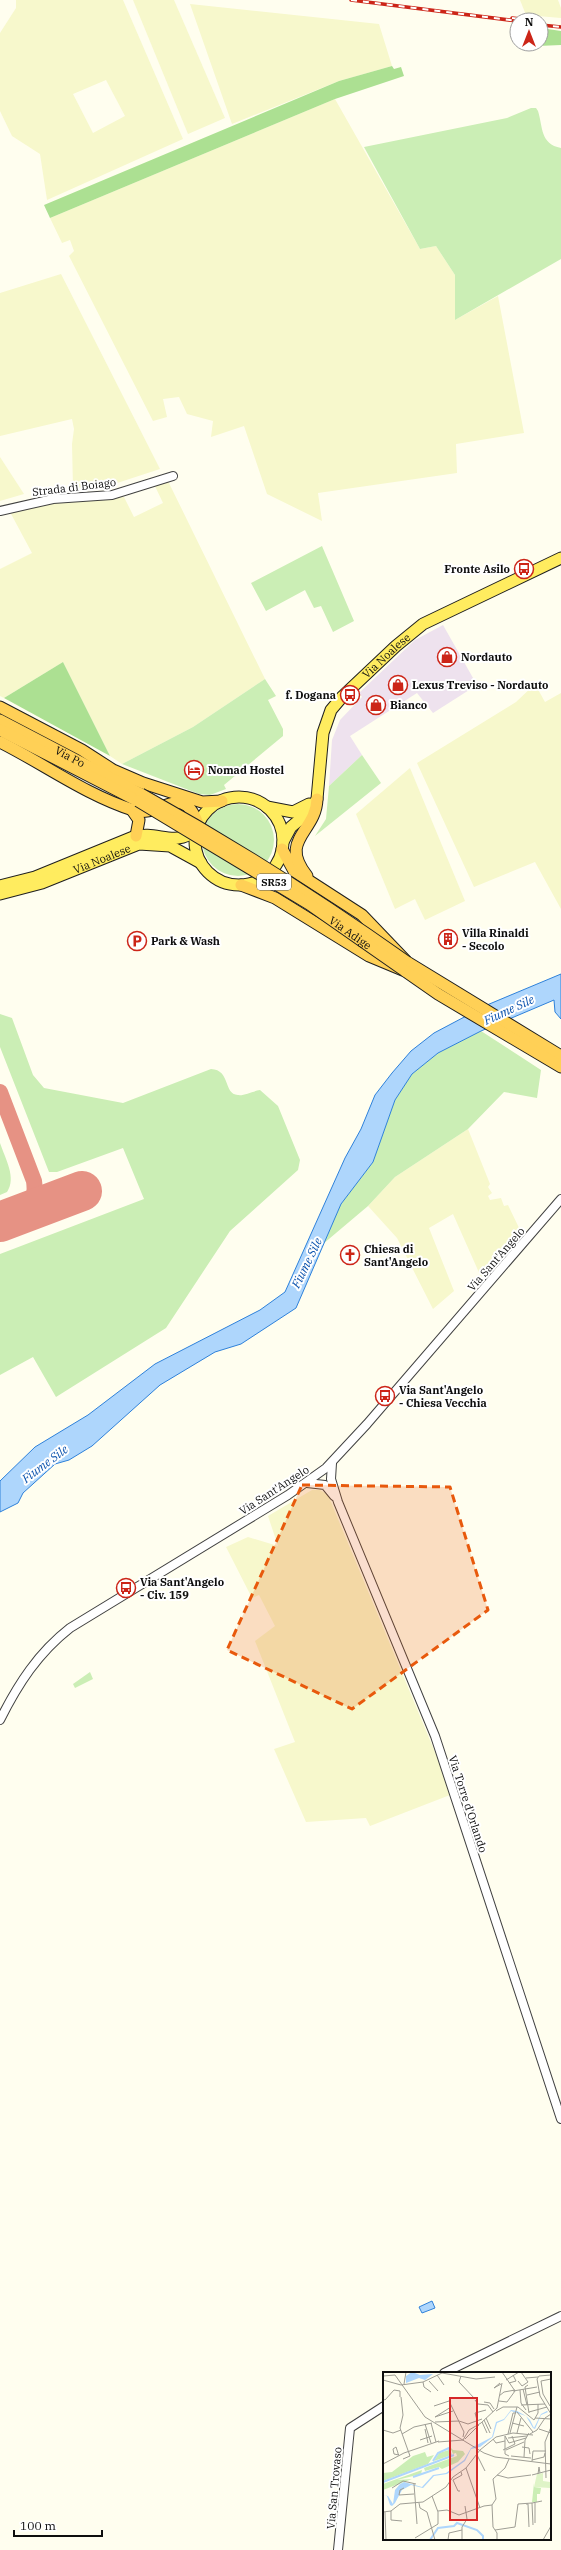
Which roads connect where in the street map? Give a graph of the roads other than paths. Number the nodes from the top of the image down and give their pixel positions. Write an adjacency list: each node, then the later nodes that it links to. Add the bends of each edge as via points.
1 (173, 476): 2 (street, Strada di Boiago, via 112,495 53,499)
2 (0, 511)
3 (561, 558): 5 (main road, Via Noalese, via 423,624 382,658)
4 (0, 707): 10 (highway, via 82,750 113,770 143,783 202,802)
5 (331, 710): 9 (main road, Via Noalese, via 322,741); 12 (main road, via 323,720 319,732 316,787 312,800 300,810 293,812)
6 (0, 720): 11 (highway, Via Po / SR53)
7 (0, 730): 11 (highway, Via Po / SR53)
8 (0, 742): 11 (highway, via 96,795)
9 (317, 799): 15 (main road, Via Noalese, via 311,810 291,827); 17 (highway, via 317,810 299,835 295,853 299,865)
10 (222, 801): 12 (main road, Via Noalese, via 246,798); 13 (main road, Via Noalese, via 208,810)
11 (137, 802): 13 (highway, via 144,812 176,802 186,805 193,810); 14 (highway, via 139,820); 21 (highway, Via Adige / SR53, bridge, via 309,904)
12 (266, 807): 15 (main road, Via Noalese, via 279,823)
13 (197, 827): 14 (main road, Via Noalese, via 180,840 149,835); 16 (main road, Via Noalese, via 195,847)
14 (136, 836): 19 (main road, Via Noalese, via 35,877)
15 (282, 846): 17 (highway, via 294,871); 18 (main road, Via Noalese, via 278,860 267,874 253,883)
16 (201, 864): 18 (main road, Via Noalese, via 220,882); 20 (main road, Via Noalese, via 176,848 160,844 139,844 42,883)
17 (311, 881): 21 (highway, bridge, via 362,915)
18 (241, 885): 21 (highway, bridge, via 275,898 368,956)
19 (0, 886)
20 (0, 894)
21 (406, 966): 22 (highway, Via Adige / SR53); 23 (highway, Via Adige / SR53, via 438,994)
22 (561, 1056)
23 (561, 1067)
24 (561, 1199): 25 (street, Via Sant'Angelo)
25 (332, 1463): 26 (street, Via Sant'Angelo); 28 (street, Via Torre d'Orlando)
26 (320, 1473): 27 (street, Via Sant'Angelo); 28 (street)
27 (307, 1483): 28 (street); 29 (street, Via Sant'Angelo, via 65,1632 28,1670)
28 (329, 1483): 30 (street, Via Torre d'Orlando, via 434,1736)
29 (0, 1720)
30 (561, 2119)
31 (561, 2316): 32 (street)
32 (446, 2372)
33 (383, 2407): 34 (street, Via San Trovaso, via 350,2428)
34 (338, 2550)

